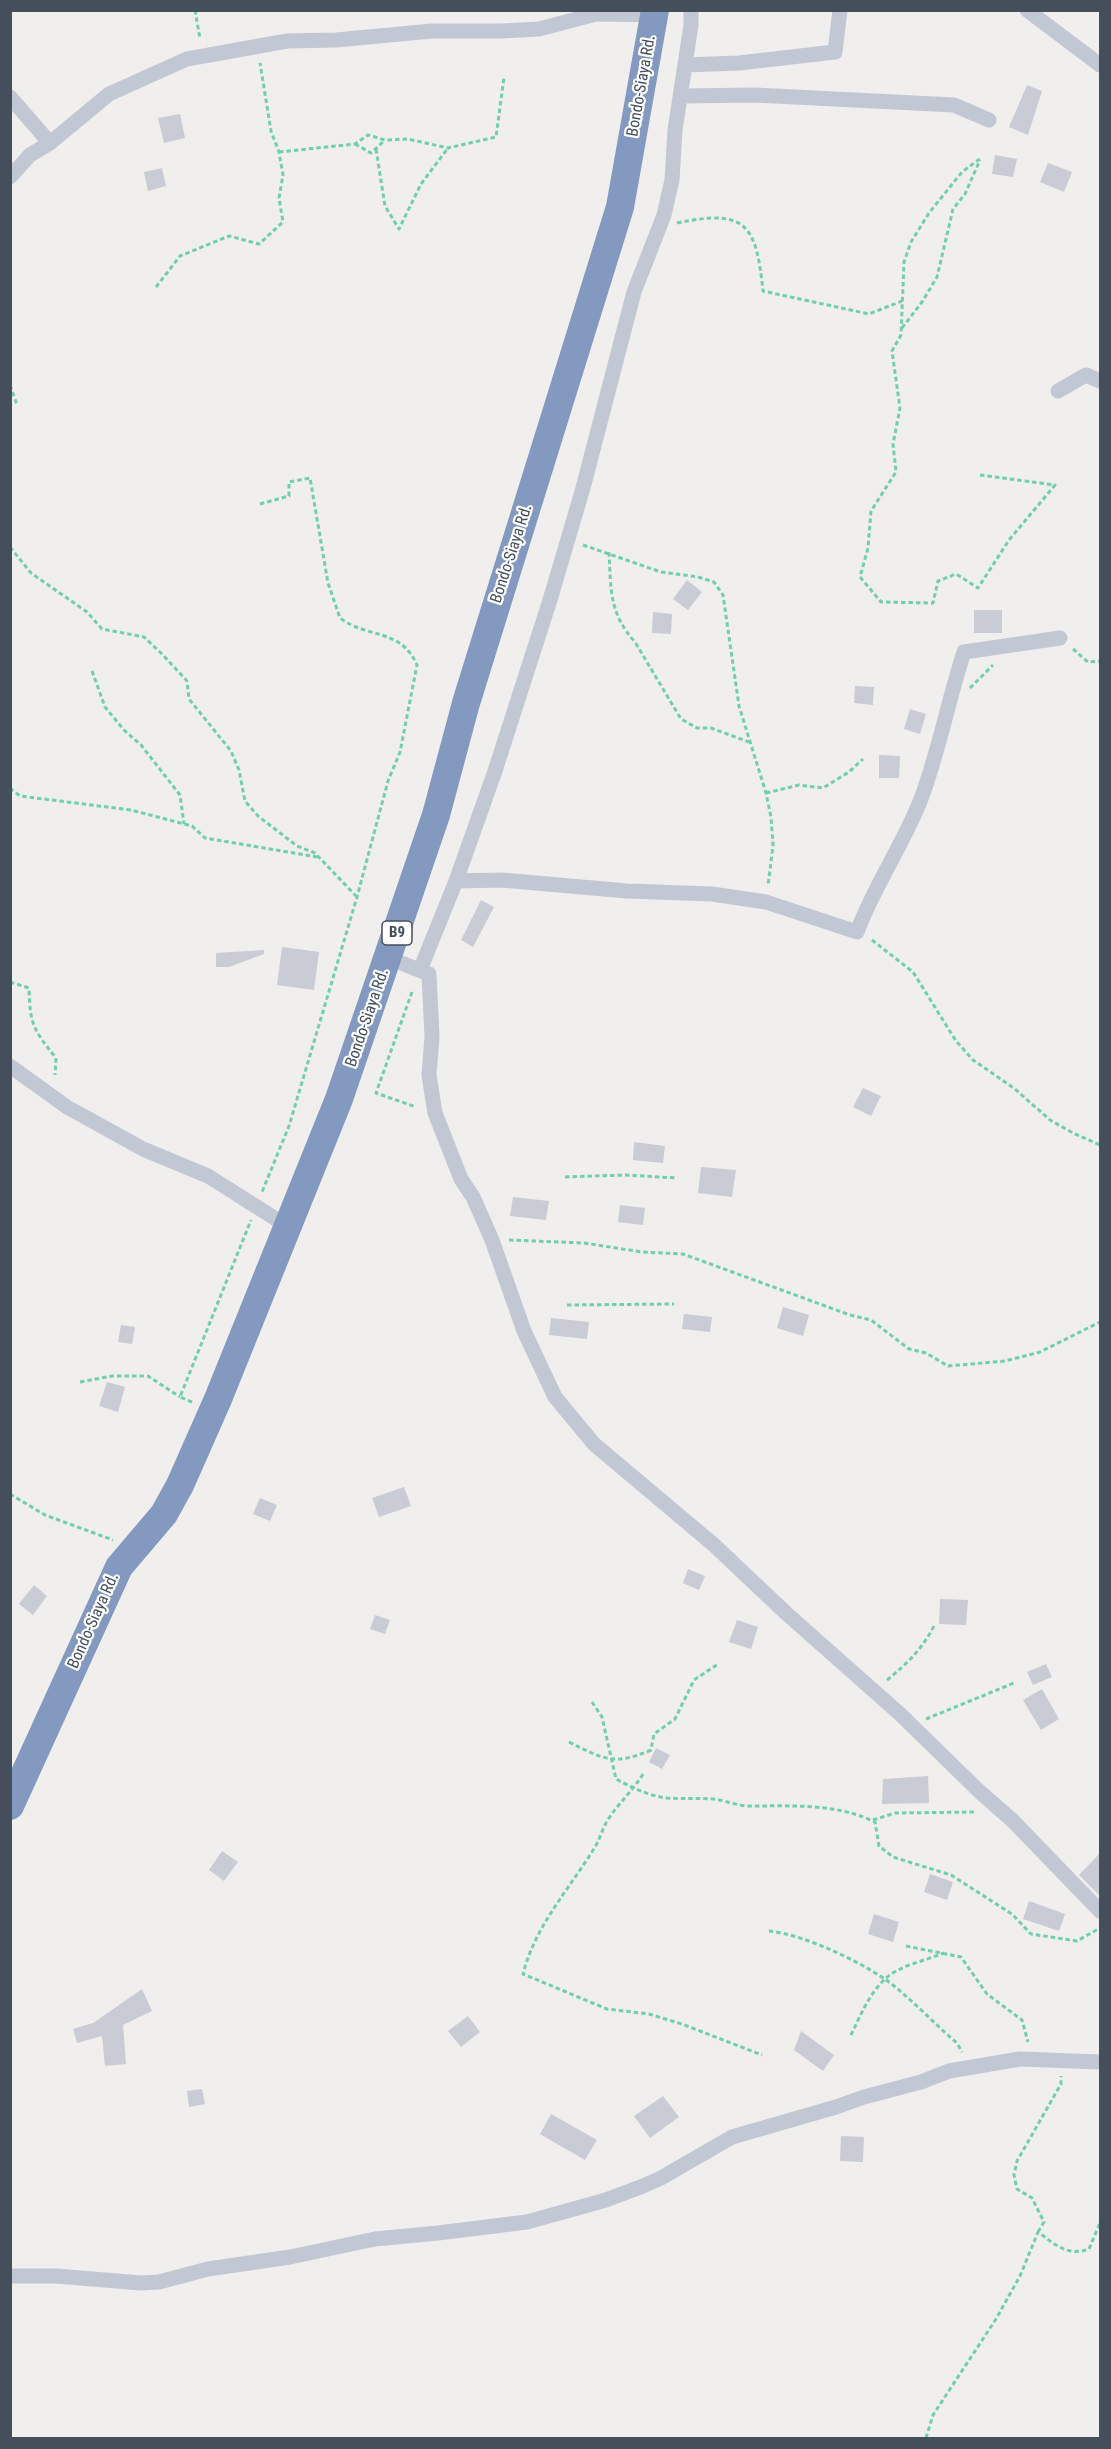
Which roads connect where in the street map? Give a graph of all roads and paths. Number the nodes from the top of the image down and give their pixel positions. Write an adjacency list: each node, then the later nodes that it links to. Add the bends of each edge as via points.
1 (195, 10): 7 (path)
2 (691, 10): 9 (street)
3 (840, 10): 9 (street, via 835,52)
4 (1027, 10): 8 (street)
5 (655, 13): 6 (street, via 596,14 539,29 432,31); 49 (highway, Bondo-Siaya Rd. / B9, via 620,207)
6 (260, 46): 7 (street); 19 (path, via 271,131)
7 (203, 56): 15 (street, via 187,59 109,94)
8 (1101, 64)
9 (685, 65): 11 (street)
10 (504, 77): 17 (path, via 496,137)
11 (680, 96): 13 (street, via 755,95 954,105); 21 (street, via 672,180)
12 (10, 97): 15 (street)
13 (989, 120)
14 (384, 140): 16 (path, via 368,135); 17 (path, via 408,139); 18 (path)
15 (50, 143): 20 (street, via 30,155)
16 (355, 144): 18 (path, via 371,153); 19 (path)
17 (448, 148): 18 (path, via 421,184 399,229 384,206)
18 (376, 149)
19 (279, 152): 22 (path, via 283,222 259,244 229,236 180,256)
20 (10, 177)
21 (658, 227): 23 (path, via 694,219 734,219 745,225 759,251 763,291 869,314); 31 (street, via 634,292)
22 (156, 287)
23 (902, 302): 24 (path); 24 (path, via 903,262 910,242 962,172 981,158 965,194 953,209 936,277)
24 (901, 329): 29 (path, via 892,351 900,408 893,444 896,472 872,511 860,577 881,602 933,603 938,581 956,574 978,588 1009,540 1055,485)
25 (1101, 381): 27 (street, via 1086,375)
26 (10, 385): 28 (path, via 16,402)
27 (1058, 391)
28 (10, 405)
29 (980, 475)
30 (260, 504): 46 (path, via 289,496 289,482 310,478 328,583 340,618 361,629 397,639 412,653 417,665 400,752 388,781)
31 (567, 540): 33 (path); 45 (street, via 517,706)
32 (10, 547): 44 (path, via 31,573 87,612 102,629 144,637 162,654 188,681 189,699 231,750 245,801 297,846)
33 (609, 552): 39 (path, via 611,602 681,719 697,728 711,728); 39 (path, via 661,572 714,582 723,595 739,706)
34 (1060, 638): 35 (street); 36 (path, via 1088,662)
35 (1010, 645): 38 (path, via 973,687); 38 (street, via 964,652)
36 (1101, 661)
37 (92, 671): 43 (path, via 105,706 180,795)
38 (950, 698): 48 (street, via 921,799)
39 (750, 742): 42 (path)
40 (864, 759): 42 (path, via 823,788 799,785)
41 (10, 788): 43 (path, via 20,796 131,810)
42 (766, 793): 47 (path, via 773,845)
43 (184, 824): 44 (path, via 205,838)
44 (319, 857): 46 (path)
45 (456, 881): 47 (street, via 502,880 712,894); 50 (street)
46 (357, 897): 58 (path, via 289,1126)
47 (766, 902): 48 (street)
48 (857, 932): 55 (path, via 913,972 956,1041 973,1060 1050,1120)
49 (389, 958): 50 (street); 59 (highway, Bondo-Siaya Rd. / B9, via 321,1149)
50 (420, 970): 54 (street, via 429,974 429,1075); 54 (path, via 376,1093)
51 (10, 982): 53 (path, via 29,988 30,1017 38,1036 56,1058)
52 (10, 1066): 58 (street, via 67,1107 151,1153 208,1176)
53 (55, 1075)
54 (435, 1113): 60 (street, via 461,1179)
55 (1101, 1145)
56 (565, 1177): 57 (path)
57 (677, 1178)
58 (256, 1207): 59 (street); 65 (path)
59 (287, 1226): 66 (highway, Bondo-Siaya Rd. / B9)
60 (492, 1240): 63 (path, via 584,1243 683,1254 871,1320 895,1341 948,1366 1005,1361 1040,1352); 72 (street, via 546,1381 594,1444 714,1545)
61 (674, 1304): 62 (path)
62 (567, 1305)
63 (1101, 1322)
64 (80, 1382): 65 (path, via 112,1376 148,1377)
65 (180, 1397): 66 (path)
66 (212, 1412): 68 (highway, Bondo-Siaya Rd. / B9, via 164,1514)
67 (10, 1494): 68 (path, via 45,1515)
68 (135, 1548): 79 (highway, Bondo-Siaya Rd. / B9, via 119,1567)
69 (935, 1624): 72 (path, via 926,1644)
70 (718, 1664): 76 (path, via 694,1680 675,1719 654,1734 651,1750 633,1758)
71 (1014, 1683): 74 (path)
72 (874, 1691): 74 (street)
73 (592, 1702): 76 (path, via 602,1717)
74 (911, 1725): 80 (street)
75 (569, 1742): 76 (path)
76 (610, 1759): 78 (path, via 616,1779)
77 (643, 1774): 78 (path)
78 (634, 1789): 81 (path, via 664,1798 714,1799 747,1806 842,1809); 89 (path, via 609,1819 569,1884 527,1956 523,1974 607,2008 682,2024)
79 (10, 1806)
80 (1001, 1810): 81 (path, via 895,1813); 82 (street)
81 (871, 1820): 83 (path, via 875,1822 879,1846 892,1857 951,1875 1012,1914 1031,1935 1077,1941)
82 (1101, 1911)
83 (1101, 1928)
84 (769, 1931): 87 (path, via 785,1932 823,1948)
85 (906, 1946): 86 (path)
86 (944, 1953): 87 (path, via 897,1971); 90 (path, via 961,1957 987,1994 1022,2020 1028,2037)
87 (885, 1980): 88 (path, via 867,2001); 93 (path, via 957,2043)
88 (851, 2035)
89 (762, 2055)
90 (1028, 2059): 91 (street); 93 (street)
91 (1058, 2060): 92 (street); 95 (path, via 1061,2084 1017,2162 1014,2175 1017,2189 1032,2198 1044,2222)
92 (1101, 2062)
93 (971, 2067): 96 (street, via 732,2138 643,2186 527,2222 375,2238 159,2282)
94 (1101, 2223): 95 (path, via 1089,2249 1079,2253 1065,2252)
95 (1038, 2232): 97 (path, via 996,2319 933,2415)
96 (10, 2276)
97 (926, 2439)

